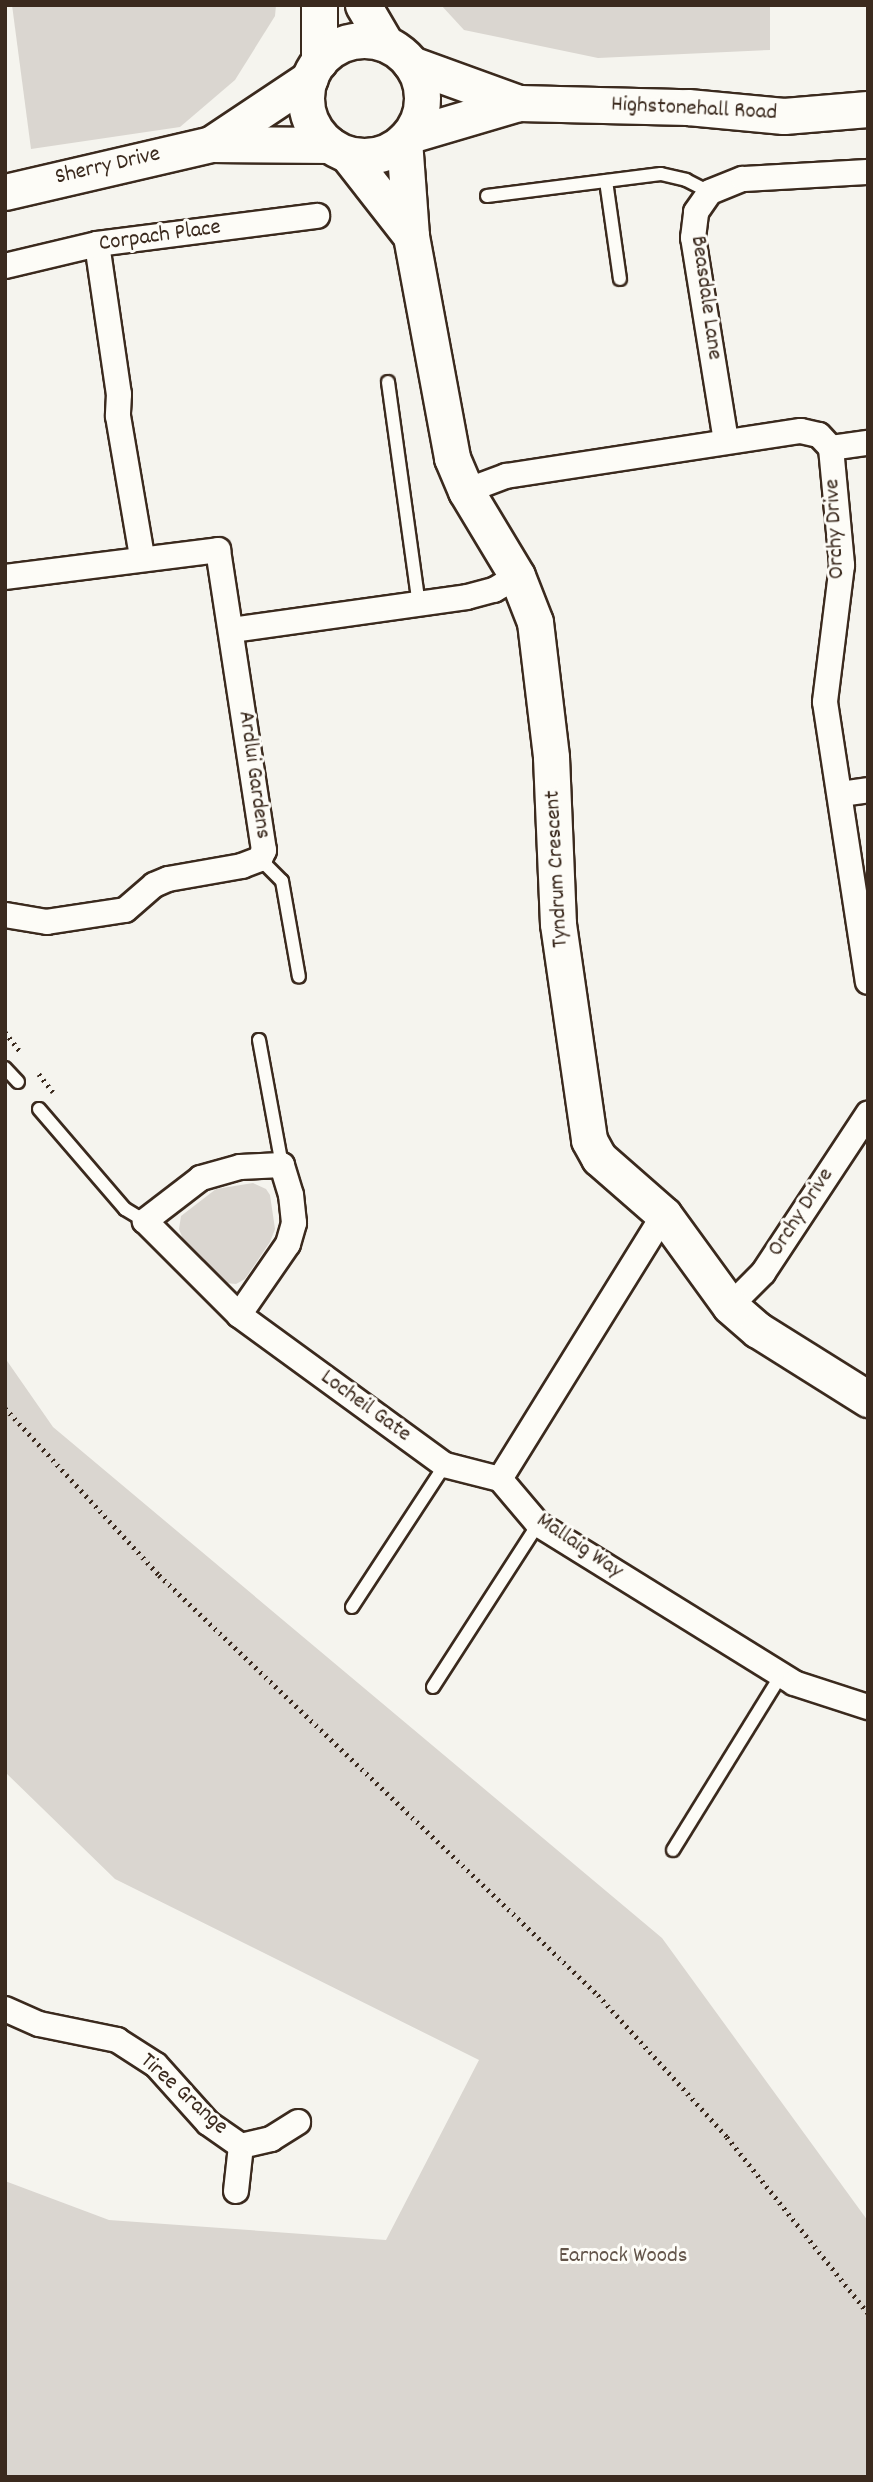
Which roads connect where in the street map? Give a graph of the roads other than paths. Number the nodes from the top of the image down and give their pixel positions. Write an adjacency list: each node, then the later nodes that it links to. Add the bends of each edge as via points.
1 (319, 5): 4 (street)
2 (363, 5): 3 (street)
3 (399, 54): 4 (street, via 368,40 349,42 332,50); 5 (street, Highstonehall Road); 7 (street, via 420,82 422,103)
4 (314, 70): 8 (street, Sherry Drive); 9 (street, via 306,96 309,115 317,131)
5 (519, 103): 6 (street, Highstonehall Road, via 688,107 784,116); 7 (street, Highstonehall Road)
6 (868, 109)
7 (407, 138): 9 (street, via 387,152 366,156); 16 (street, Tyndrum Crescent)
8 (211, 144): 9 (street, Sherry Drive); 12 (street, Sherry Drive)
9 (338, 149): 16 (street, Tyndrum Crescent)
10 (868, 172): 13 (street, via 743,179)
11 (606, 181): 13 (lane, via 662,174); 14 (lane); 19 (lane)
12 (5, 192)
13 (710, 192): 21 (street, Beasdale Lane, via 696,212 693,238)
14 (487, 196)
15 (317, 216): 17 (street, Corpach Place)
16 (411, 236): 24 (street, Tyndrum Crescent, via 452,458)
17 (97, 244): 18 (street, Corpach Place); 25 (street, via 119,394 118,416)
18 (5, 266)
19 (620, 279)
20 (388, 382): 28 (lane)
21 (726, 441): 23 (street, Orchy Drive, via 801,431 819,435); 24 (street, Orchy Drive, via 506,476)
22 (868, 443): 23 (street)
23 (831, 448): 31 (street, Orchy Drive, via 842,565 825,702)
24 (466, 491): 26 (street, Tyndrum Crescent)
25 (142, 558): 27 (street, Ardlui Gardens); 29 (street, Ardlui Gardens, via 218,550)
26 (517, 576): 28 (street, via 494,590); 42 (street, Tyndrum Crescent, via 535,622 551,757 558,924 589,1140 599,1158)
27 (5, 577)
28 (419, 604): 29 (street)
29 (232, 630): 32 (street, Ardlui Gardens, via 263,835)
30 (868, 790): 31 (street)
31 (841, 794): 35 (street, Orchy Drive)
32 (260, 859): 33 (street, Ardlui Gardens, via 167,878 125,910 47,922); 34 (lane, via 282,881)
33 (5, 915)
34 (299, 978)
35 (868, 982)
36 (259, 1040): 41 (lane)
37 (5, 1068): 38 (lane)
38 (18, 1082)
39 (39, 1109): 43 (lane, via 125,1209)
40 (866, 1121): 44 (street, Orchy Drive, via 763,1273)
41 (282, 1165): 43 (street, via 240,1167 201,1178); 45 (street, via 291,1195 291,1234)
42 (664, 1215): 44 (street, Tyndrum Crescent); 48 (street)
43 (145, 1221): 45 (street, Locheil Gate)
44 (730, 1306): 46 (street, Tyndrum Crescent, via 758,1330)
45 (239, 1315): 47 (street, Locheil Gate)
46 (868, 1399)
47 (445, 1465): 48 (street, Locheil Gate); 50 (lane)
48 (500, 1479): 49 (street, Mallaig Way)
49 (538, 1524): 51 (street, Mallaig Way); 52 (lane)
50 (352, 1607)
51 (781, 1675): 53 (street, Mallaig Way); 54 (lane)
52 (433, 1687)
53 (868, 1707)
54 (673, 1850)
55 (5, 2009): 57 (street, Tiree Grange, via 39,2024 117,2040 156,2065 208,2123)
56 (298, 2122): 57 (street, Tiree Grange, via 271,2139)
57 (241, 2146): 58 (street, Tiree Grange)
58 (236, 2191)

